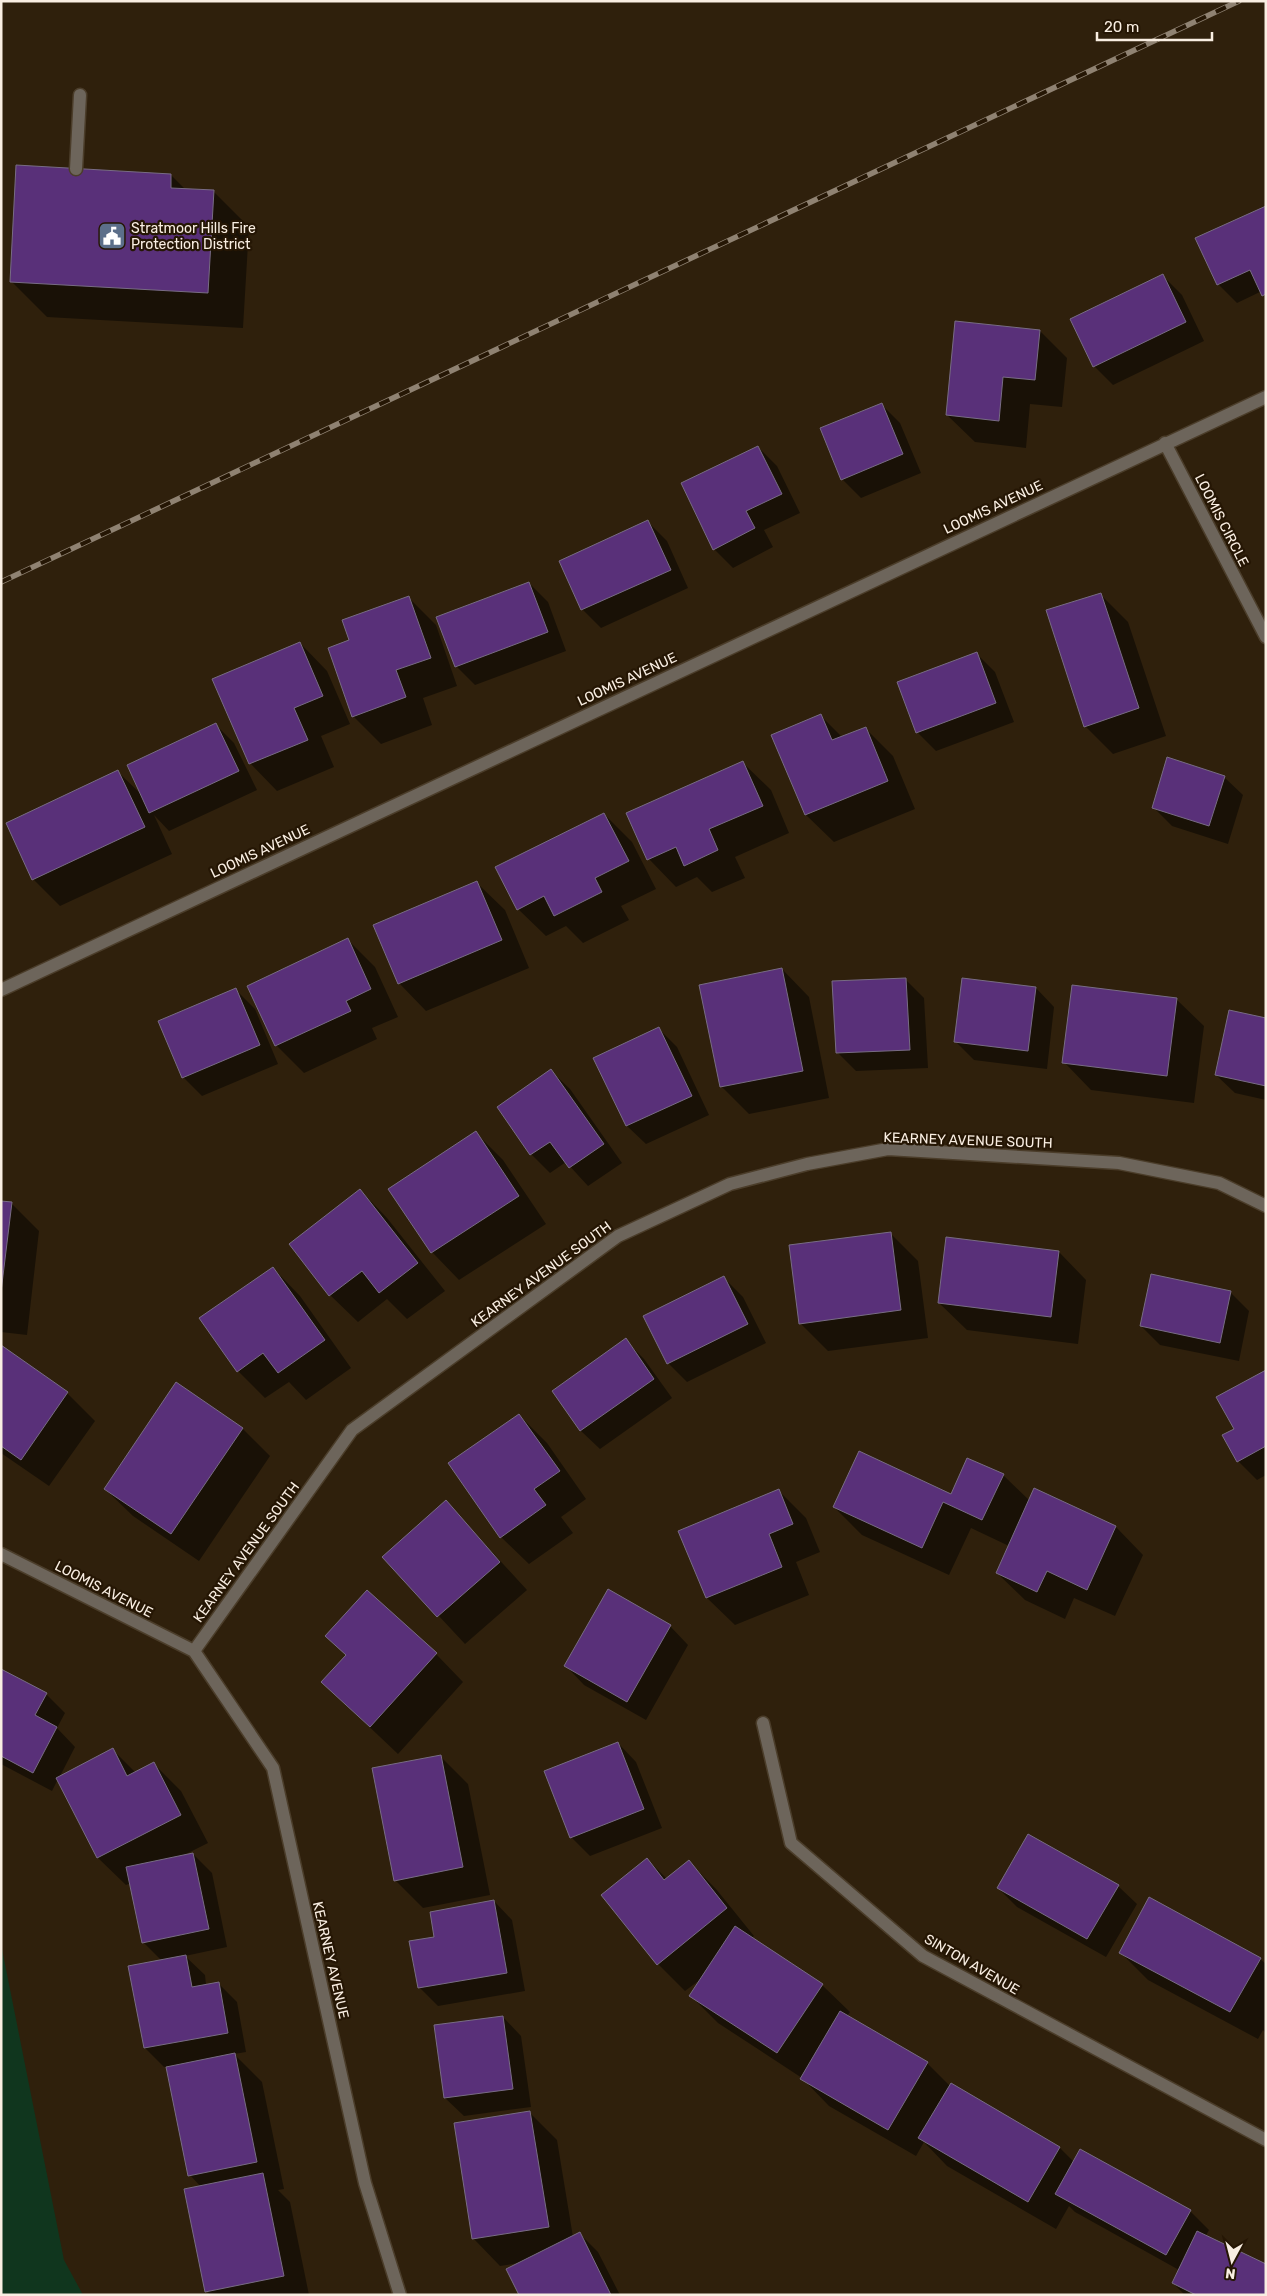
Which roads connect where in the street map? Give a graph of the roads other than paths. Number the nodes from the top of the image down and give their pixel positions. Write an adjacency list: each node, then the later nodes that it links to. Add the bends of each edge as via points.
1 (80, 95): 2 (street)
2 (76, 169)
3 (1266, 397): 4 (street, LOOMIS AVENUE)
4 (1165, 443): 5 (street, LOOMIS CIRCLE); 6 (street, LOOMIS AVENUE)
5 (1266, 637)
6 (1, 990)
7 (1266, 1206): 9 (street, KEARNEY AVENUE SOUTH, via 1218,1182 1119,1163 888,1149 807,1164 730,1184 618,1236 352,1430)
8 (1, 1554): 9 (street, LOOMIS AVENUE)
9 (194, 1651): 12 (street, KEARNEY AVENUE, via 273,1768 366,2183)
10 (763, 1723): 11 (street, SINTON AVENUE, via 791,1842 923,1956)
11 (1266, 2140)
12 (400, 2295)

